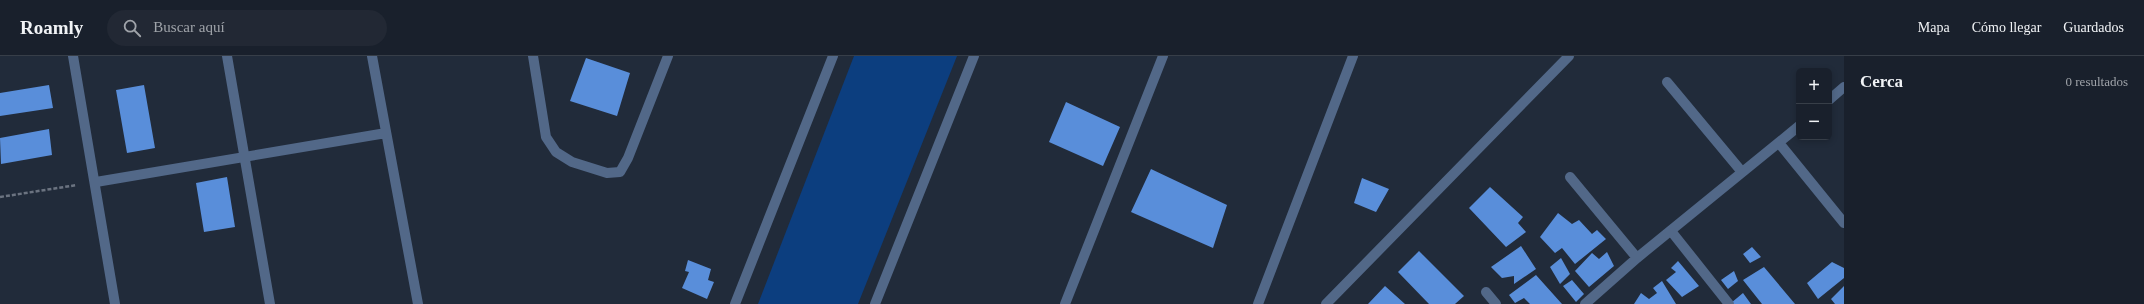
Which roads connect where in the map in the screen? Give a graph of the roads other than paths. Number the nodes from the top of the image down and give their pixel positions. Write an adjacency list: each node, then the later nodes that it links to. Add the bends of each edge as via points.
1 (73, 56): 20 (street)
2 (227, 56): 17 (street)
3 (372, 56): 15 (street)
4 (533, 56): 5 (street, via 546,137 556,152 572,162 607,173 620,172 628,158)
5 (668, 56)
6 (833, 56): 28 (street)
7 (974, 56): 29 (street)
8 (1163, 56): 30 (street)
9 (1353, 56): 31 (street)
10 (1569, 56): 32 (street)
11 (1667, 82): 18 (street)
12 (1844, 87): 13 (street)
13 (1832, 97)
14 (1796, 129): 16 (street)
15 (386, 133): 17 (street); 27 (street)
16 (1779, 143): 18 (street); 21 (street)
17 (244, 157): 20 (street); 26 (street)
18 (1742, 172): 22 (street)
19 (1570, 177): 23 (street)
20 (96, 182): 25 (street)
21 (1844, 223)
22 (1671, 232): 23 (street); 35 (street)
23 (1637, 258): 34 (street)
24 (1486, 292): 33 (street)
25 (115, 304)
26 (270, 304)
27 (418, 304)
28 (735, 304)
29 (875, 304)
30 (1065, 304)
31 (1258, 304)
32 (1326, 304)
33 (1496, 304)
34 (1585, 304)
35 (1729, 304)

